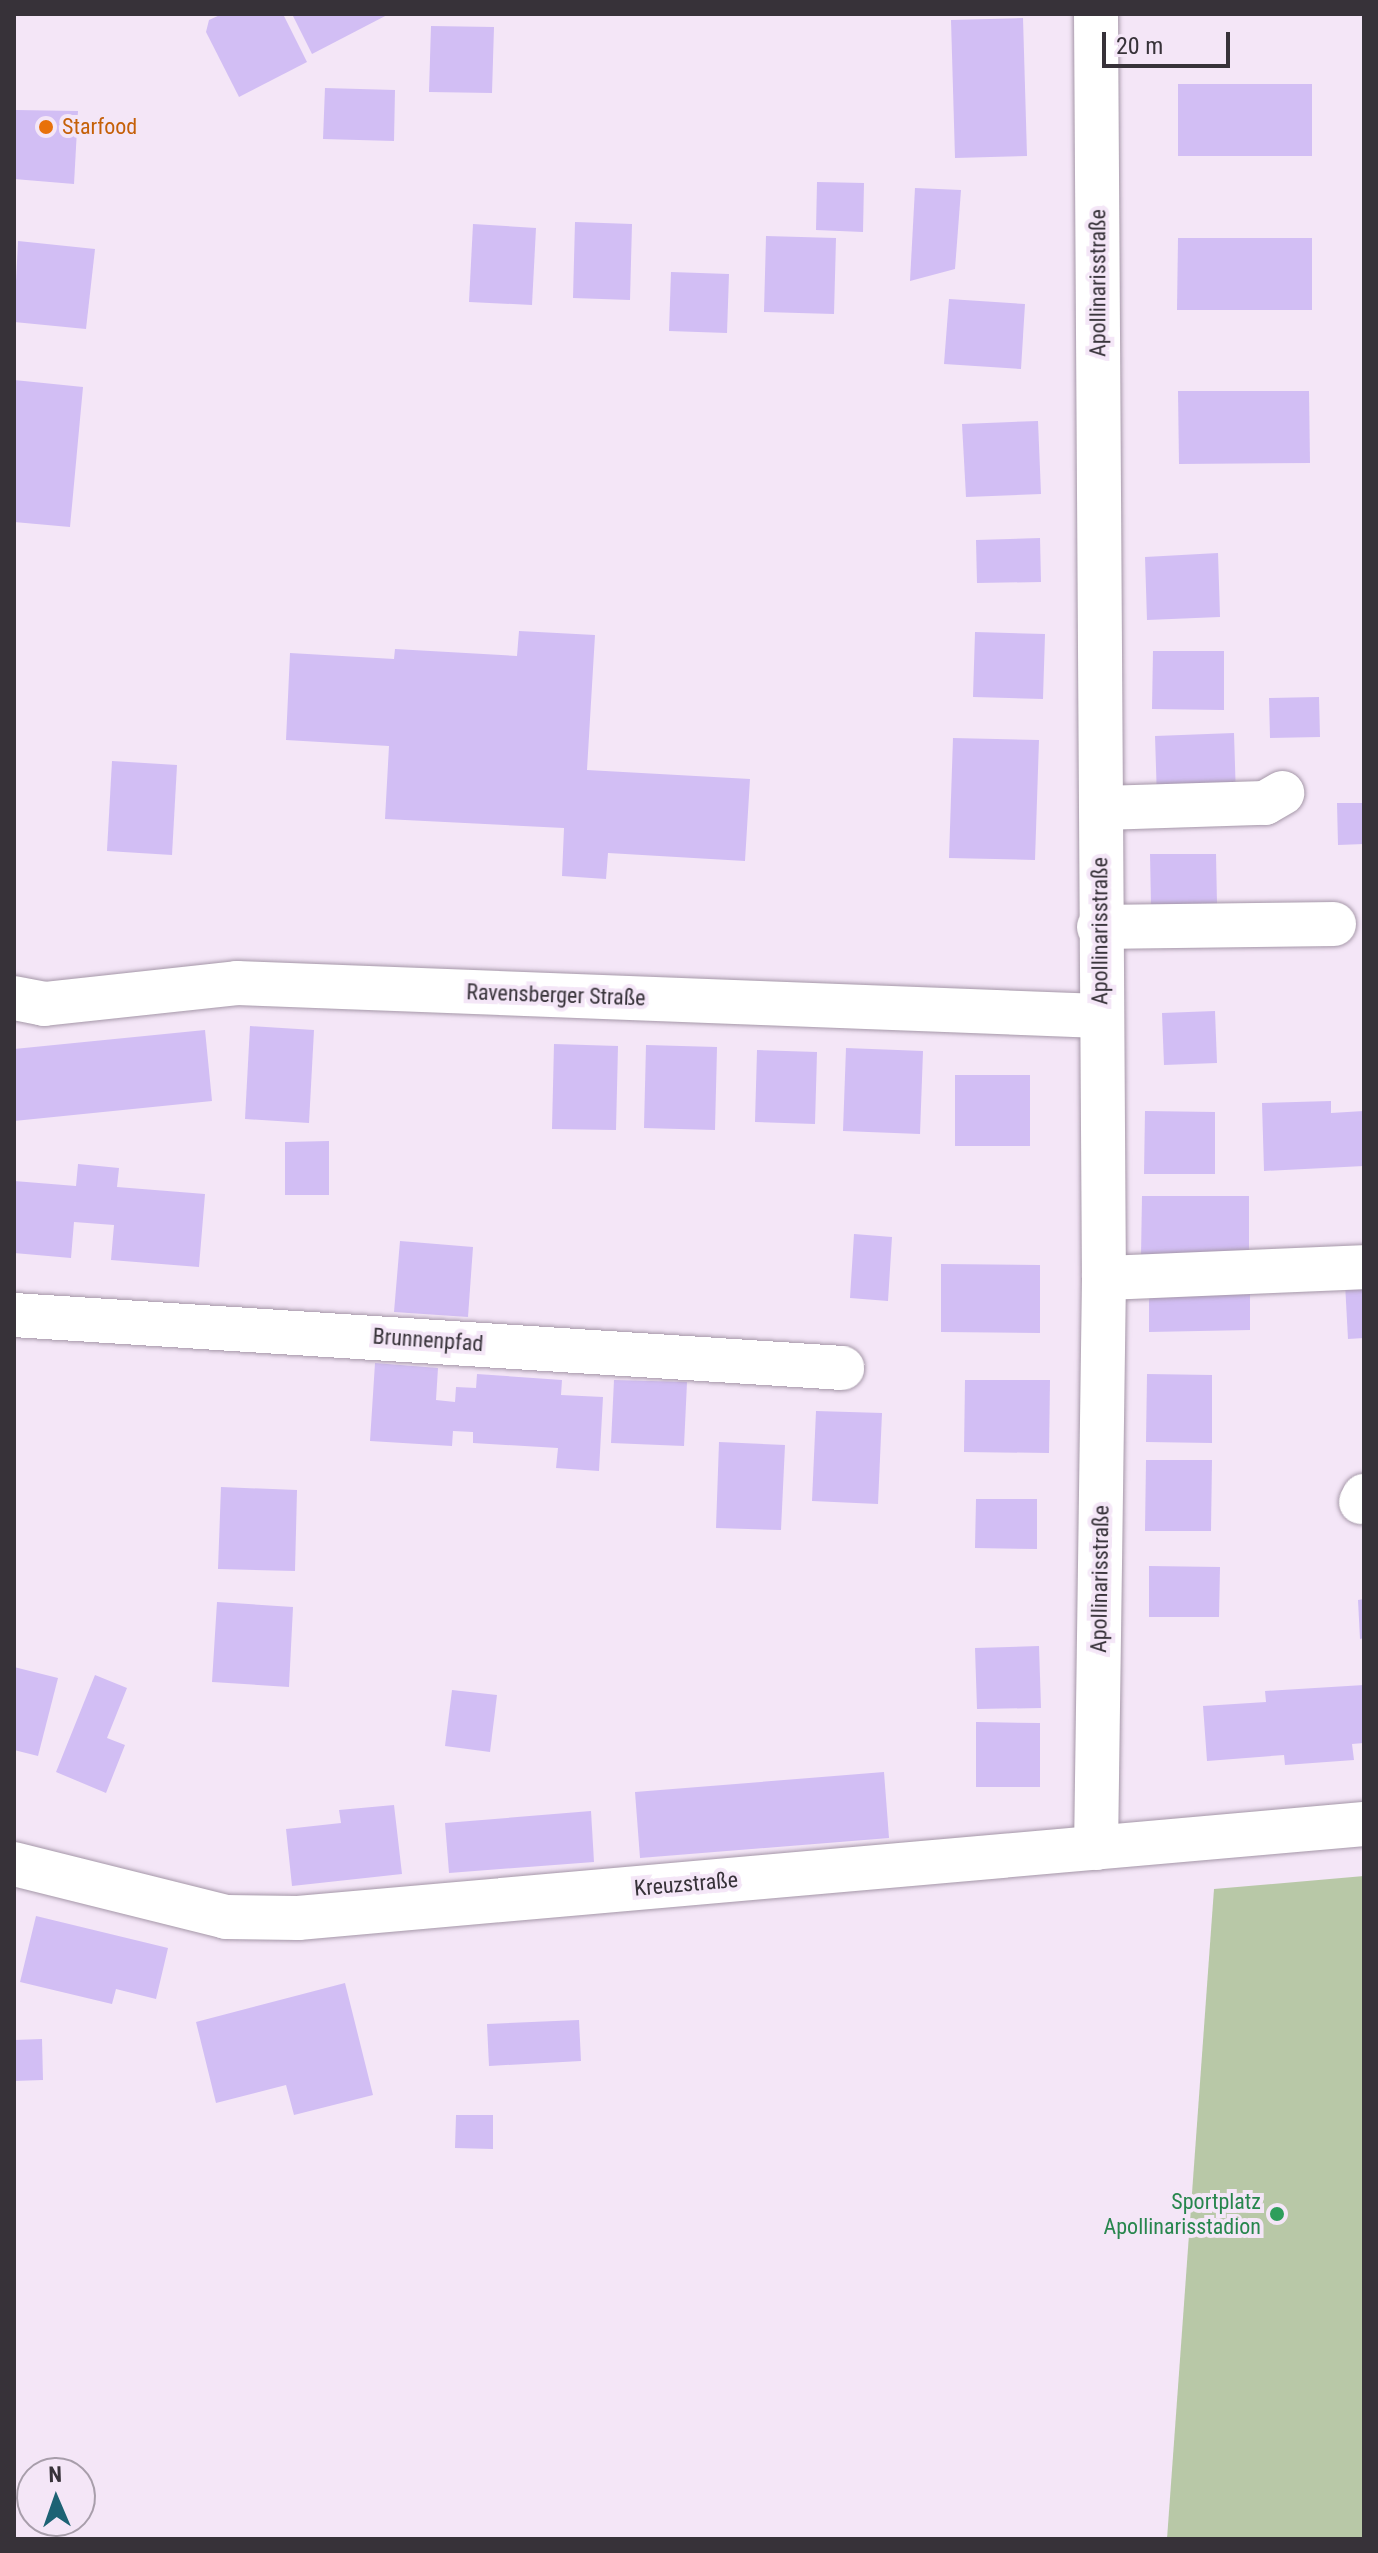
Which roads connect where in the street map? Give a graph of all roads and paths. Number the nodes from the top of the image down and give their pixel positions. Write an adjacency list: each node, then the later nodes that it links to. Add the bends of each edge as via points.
1 (1096, 14): 3 (street, Apollinarisstraße)
2 (1282, 793): 3 (street, via 1265,803)
3 (1102, 808): 5 (street, Apollinarisstraße)
4 (1334, 924): 5 (street)
5 (1099, 927): 7 (street, Apollinarisstraße)
6 (14, 998): 7 (street, Ravensberger Straße, via 44,1004 237,983)
7 (1100, 1016): 9 (street, Apollinarisstraße)
8 (1364, 1267): 9 (street)
9 (1104, 1278): 13 (street, Apollinarisstraße)
10 (14, 1315): 11 (street, Brunnenpfad)
11 (842, 1368)
12 (1364, 1824): 13 (street, Kreuzstraße)
13 (1096, 1848): 14 (street, Kreuzstraße, via 298,1918 226,1917)
14 (14, 1864)

